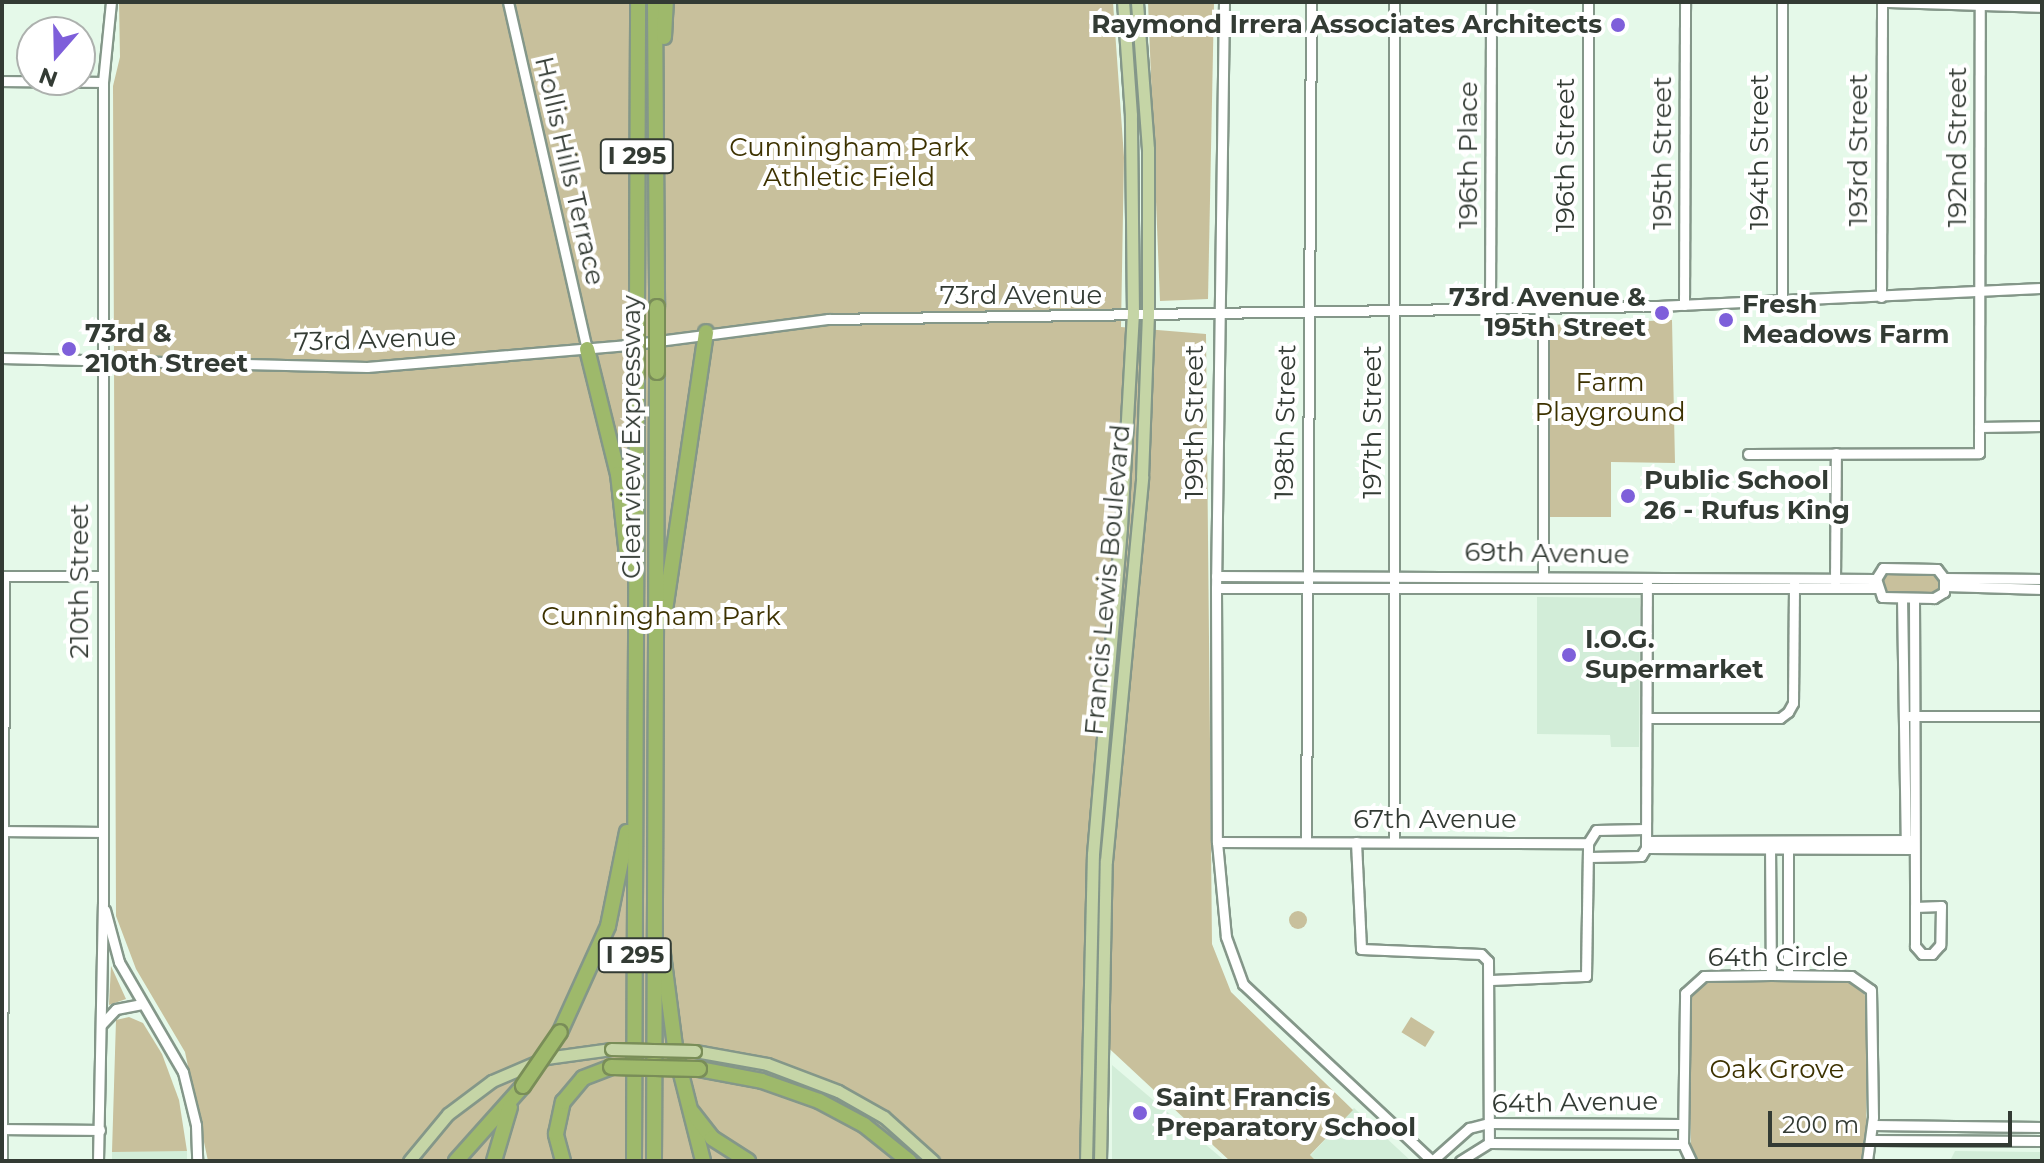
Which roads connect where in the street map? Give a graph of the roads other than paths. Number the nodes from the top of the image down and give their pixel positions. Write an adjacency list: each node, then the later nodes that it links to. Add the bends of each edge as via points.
1 (111, 2): 19 (street, 210th Street)
2 (508, 2): 35 (street, Hollis Hills Terrace)
3 (636, 2): 59 (highway, Clearview Expressway / I 295, bridge)
4 (655, 2): 20 (highway, Clearview Expressway / I 295)
5 (666, 2): 20 (highway)
6 (1123, 2): 30 (main road, Francis Lewis Boulevard, via 1131,115)
7 (1137, 2): 31 (main road, Francis Lewis Boulevard, via 1148,149)
8 (1224, 2): 32 (street, 199th Street)
9 (1311, 2): 29 (street, 198th Street)
10 (1394, 2): 28 (street, 197th Street)
11 (1491, 2): 27 (street, 196th Place)
12 (1588, 2): 26 (street, 196th Street)
13 (1685, 2): 25 (street, 195th Street)
14 (1782, 2): 24 (street, 194th Street)
15 (1883, 2): 16 (street); 23 (street, 193rd Street)
16 (1980, 4): 17 (street); 22 (street, 192nd Street)
17 (2042, 7)
18 (2, 81): 19 (street)
19 (103, 82): 37 (street, 210th Street)
20 (657, 173): 60 (highway, Clearview Expressway / I 295, bridge)
21 (2042, 288): 22 (street, 73rd Avenue)
22 (1979, 292): 23 (street, 73rd Avenue); 39 (street, 192nd Street)
23 (1881, 297): 24 (street, 73rd Avenue)
24 (1782, 303): 25 (street, 73rd Avenue)
25 (1684, 305): 26 (street, 73rd Avenue)
26 (1588, 307): 27 (street, 73rd Avenue)
27 (1490, 309): 28 (street, 73rd Avenue)
28 (1394, 312): 29 (street, 73rd Avenue); 42 (street, 197th Street)
29 (1308, 313): 32 (street, 73rd Avenue); 48 (street, 198th Street)
30 (1133, 315): 31 (street, 73rd Avenue); 34 (street, 73rd Avenue, via 828,319); 114 (main road, Francis Lewis Boulevard, via 1093,854)
31 (1148, 315): 32 (street, 73rd Avenue); 115 (main road, Francis Lewis Boulevard, via 1142,477 1106,861)
32 (1217, 315): 46 (street, 199th Street)
33 (1543, 320): 43 (street)
34 (706, 332): 35 (street, 73rd Avenue); 60 (highway)
35 (587, 349): 37 (street, 73rd Avenue, via 367,367); 59 (highway, via 619,482)
36 (2, 358): 37 (street, 73rd Avenue)
37 (102, 360): 45 (street, 210th Street)
38 (2042, 426): 39 (street)
39 (1979, 427): 40 (street, via 1979,453)
40 (1836, 453): 41 (street); 52 (street)
41 (1748, 454)
42 (1395, 575): 43 (street, 69th Avenue); 48 (street, 69th Avenue); 54 (street, 197th Street)
43 (1543, 575): 50 (street, 69th Avenue)
44 (3, 576): 45 (street); 67 (street)
45 (102, 576): 68 (street, 210th Street)
46 (1216, 576): 48 (street, 69th Avenue); 55 (street, 199th Street)
47 (2042, 579): 49 (street, 69th Avenue)
48 (1306, 581): 54 (street, 69th Avenue); 55 (street, 69th Avenue); 70 (street, 198th Street)
49 (1945, 582): 53 (street, 69th Avenue, via 1932,568 1883,568); 56 (street, 69th Avenue); 58 (street, 69th Avenue, via 1934,598)
50 (1647, 583): 51 (street, 69th Avenue); 54 (street, 69th Avenue); 64 (street)
51 (1794, 583): 52 (street, 69th Avenue); 64 (street, via 1793,703 1788,712 1780,718)
52 (1835, 584): 53 (street, 69th Avenue)
53 (1876, 584): 57 (street, 69th Avenue, via 1882,597)
54 (1395, 587): 72 (street, 197th Street)
55 (1216, 588): 69 (street, 199th Street)
56 (2042, 589)
57 (1902, 598): 58 (street, 69th Avenue); 61 (street)
58 (1914, 598): 62 (street)
59 (636, 650): 65 (highway, Clearview Expressway / I 295)
60 (656, 677): 79 (highway, Clearview Expressway / I 295)
61 (1903, 716): 62 (street); 74 (street)
62 (1914, 716): 63 (street); 74 (street)
63 (2042, 716)
64 (1647, 718): 66 (street)
65 (636, 748): 88 (highway, bridge, via 617,895 593,967 560,1032); 108 (highway, Clearview Expressway / I 295)
66 (1646, 829): 73 (street, 67th Avenue, via 1596,830); 75 (street)
67 (3, 831): 68 (street); 94 (street)
68 (102, 832): 80 (street, 210th Street)
69 (1217, 842): 70 (street, 67th Avenue); 116 (street, 199th Street, via 1226,937 1243,984)
70 (1306, 842): 71 (street, 67th Avenue)
71 (1356, 842): 72 (street, 67th Avenue); 84 (street, via 1361,949 1481,954)
72 (1394, 842): 73 (street, 67th Avenue)
73 (1588, 843): 78 (street)
74 (1911, 843): 77 (street); 81 (street)
75 (1646, 844): 76 (street); 78 (street, via 1641,856)
76 (1770, 844): 77 (street); 82 (street)
77 (1788, 844): 83 (street)
78 (1589, 857): 84 (street, via 1586,976)
79 (655, 870): 87 (highway); 109 (highway, Clearview Expressway / I 295)
80 (103, 903): 85 (street, via 109,934); 86 (street, 210th Street)
81 (1915, 907): 81 (street, via 1915,946 1922,954 1932,954 1940,945 1941,906)
82 (1771, 975): 83 (street, 64th Circle); 91 (street, 64th Circle, via 1704,976 1685,993)
83 (1788, 975): 92 (street, 64th Circle, via 1851,976 1871,990)
84 (1490, 980): 89 (street)
85 (141, 1004): 86 (street, via 112,1011); 103 (street, via 183,1072 196,1125)
86 (100, 1027): 95 (street, 210th Street)
87 (679, 1071): 110 (highway); 111 (highway, via 699,1122 721,1145)
88 (523, 1086): 105 (highway); 106 (highway, via 507,1114)
89 (1489, 1123): 90 (street, 64th Avenue); 98 (street); 116 (street, 64th Avenue, via 1469,1128)
90 (1599, 1123): 91 (street, 64th Avenue); 99 (street)
91 (1683, 1124): 100 (street, 64th Circle)
92 (1873, 1125): 93 (street); 96 (street, 64th Circle)
93 (2042, 1127)
94 (2, 1129): 95 (street); 101 (street)
95 (100, 1130): 102 (street, 210th Street)
96 (1872, 1140): 97 (street); 119 (street, 64th Circle)
97 (2042, 1141)
98 (1489, 1143): 99 (street, 64th Avenue); 117 (street, 64th Avenue)
99 (1599, 1143): 100 (street, 64th Avenue)
100 (1683, 1144): 118 (street, 64th Circle)
101 (2, 1161)
102 (98, 1161)
103 (197, 1161)
104 (409, 1161): 113 (main road, bridge, via 448,1114 492,1081 546,1058 611,1049 695,1051 767,1064 838,1091 884,1117)
105 (456, 1161)
106 (494, 1161)
107 (563, 1161): 112 (highway, bridge, via 556,1134 563,1102 583,1078 611,1067 699,1069 762,1081 819,1101 864,1125)
108 (634, 1161)
109 (654, 1161)
110 (703, 1161)
111 (748, 1161)
112 (909, 1161)
113 (933, 1161)
114 (1086, 1161)
115 (1100, 1161)
116 (1432, 1161)
117 (1460, 1161)
118 (1691, 1161)
119 (1867, 1161)

